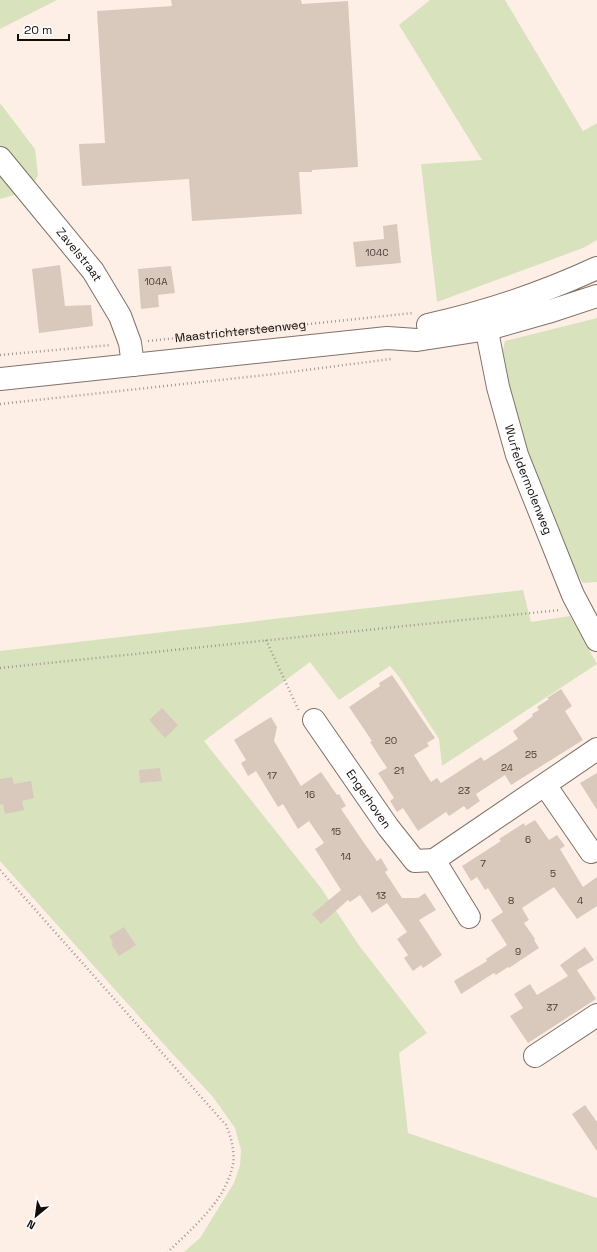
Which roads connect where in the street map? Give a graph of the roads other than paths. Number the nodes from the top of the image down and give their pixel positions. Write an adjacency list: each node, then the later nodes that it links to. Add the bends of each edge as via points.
1 (0, 158): 5 (street, Zavelstraat, via 93,271 120,316 130,343)
2 (596, 270): 4 (street, Maastrichtersteenweg, via 523,299)
3 (597, 296): 4 (street, Maastrichtersteenweg, via 548,312)
4 (486, 320): 5 (street, Maastrichtersteenweg, via 417,340 387,338); 7 (street, Wurfeldermolenweg, via 498,387 517,455 578,607)
5 (133, 365): 6 (street, Maastrichtersteenweg)
6 (0, 379)
7 (597, 640)
8 (314, 720): 12 (street, Engerhoven, via 388,827 416,861)
9 (597, 749): 10 (street)
10 (544, 786): 11 (street); 12 (street)
11 (591, 852)
12 (434, 860): 13 (street)
13 (469, 917)
14 (597, 1015): 15 (street)
15 (535, 1056)

